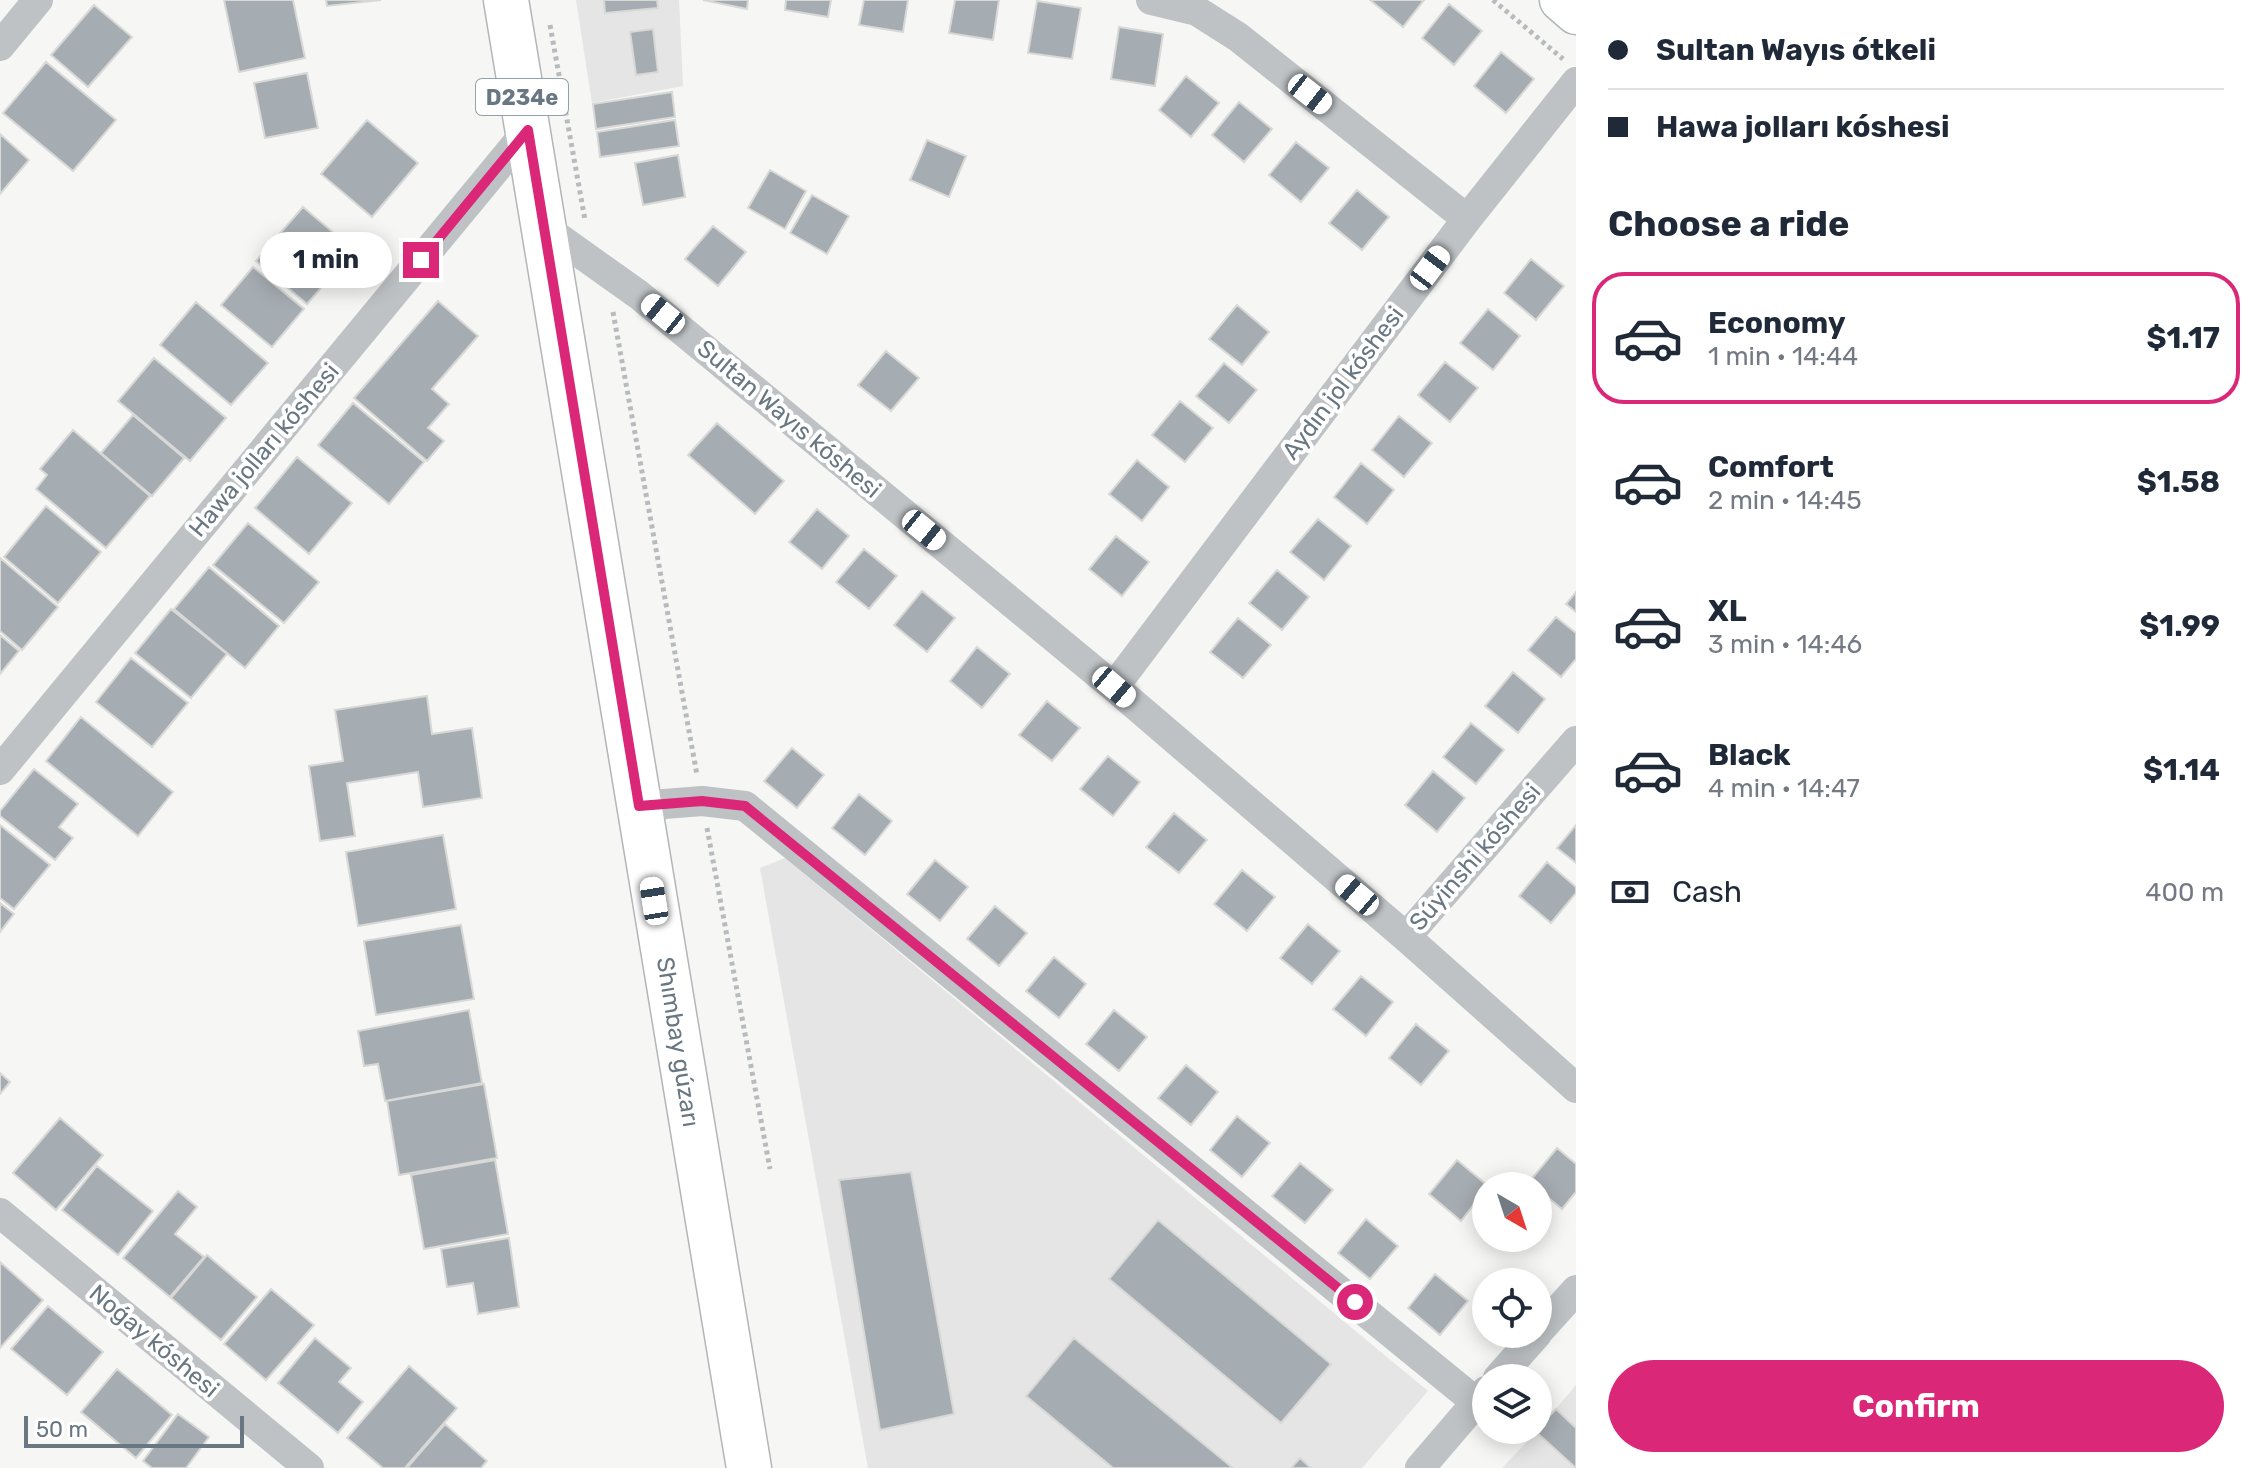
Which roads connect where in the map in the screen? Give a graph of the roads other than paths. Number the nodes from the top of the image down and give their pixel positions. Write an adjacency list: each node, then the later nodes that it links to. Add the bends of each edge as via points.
1 (38, 0): 6 (street)
2 (506, 0): 8 (main road, Shımbay gúzarı / D234e)
3 (1151, 0): 9 (street, via 1197,11 1238,37)
4 (1561, 0): 5 (main road)
5 (1576, 13)
6 (0, 46)
7 (1570, 71): 9 (street, Aydın jol kóshesi)
8 (528, 130): 10 (main road, Shımbay gúzarı / D234e); 13 (street, Hawa jolları kóshesi)
9 (1467, 219): 11 (street, Aydın jol kóshesi)
10 (542, 226): 11 (street, Sultan Wayıs kóshesi, via 639,295); 14 (main road, Shımbay gúzarı / D234e)
11 (1114, 687): 15 (street, Sultan Wayıs kóshesi)
12 (1576, 741): 15 (street, Súyinshi kóshesi)
13 (0, 770)
14 (639, 806): 22 (street, via 702,801 745,806); 25 (main road, Shımbay gúzarı / D234e)
15 (1406, 937): 16 (street, Sultan Wayıs kóshesi)
16 (1576, 1088)
17 (0, 1213): 24 (street, Noǵay kóshesi)
18 (1576, 1290): 19 (street)
19 (1552, 1316)
20 (1524, 1348): 21 (street)
21 (1510, 1364)
22 (1472, 1389)
23 (1472, 1407): 26 (street)
24 (309, 1468)
25 (749, 1468)
26 (1420, 1468)

